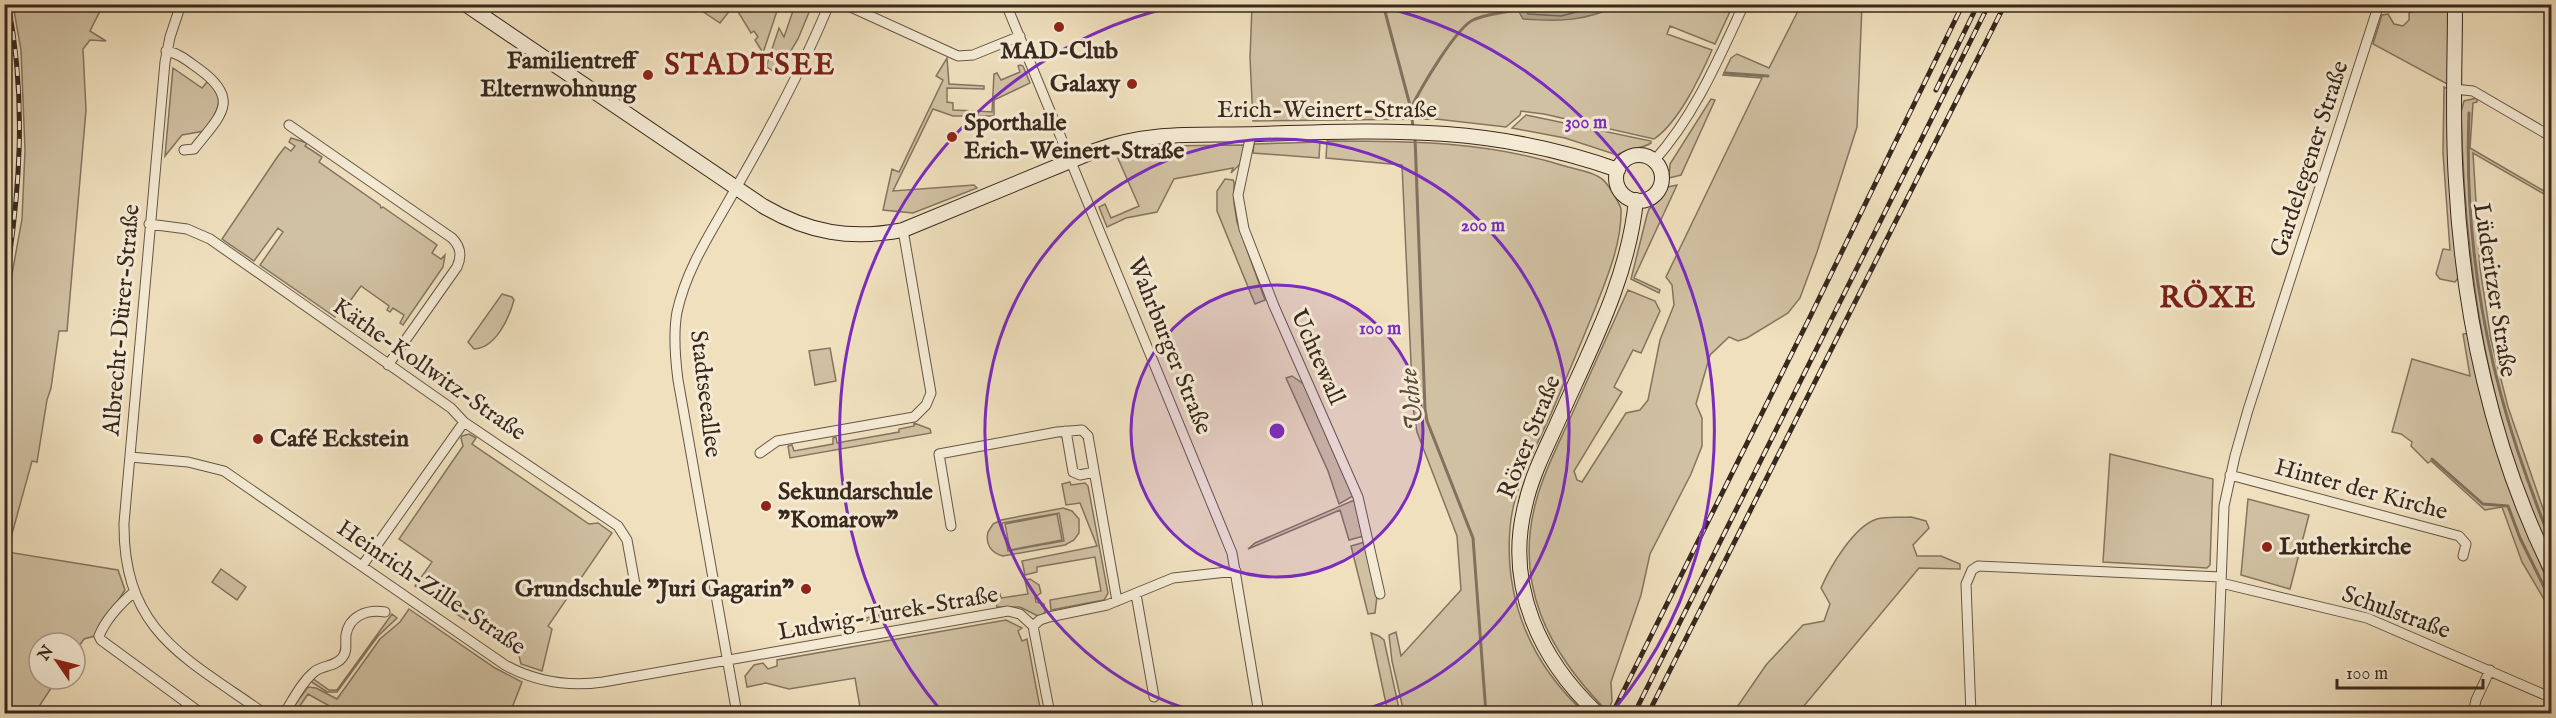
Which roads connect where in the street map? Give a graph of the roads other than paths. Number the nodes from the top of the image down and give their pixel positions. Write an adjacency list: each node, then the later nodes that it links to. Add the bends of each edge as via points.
1 (181, 4): 12 (street, Albrecht-Dürer-Straße)
2 (465, 4): 10 (street, Erich-Weinert-Straße)
3 (492, 4): 10 (street)
4 (829, 4): 21 (street, Stadtseeallee)
5 (844, 4): 11 (street, via 958,56 973,55)
6 (1006, 4): 11 (street, Wahrburger Straße)
7 (1744, 4): 19 (street, via 1698,102)
8 (2379, 4): 31 (street, Gardelegener Straße)
9 (2455, 4): 13 (street, Lüderitzer Straße)
10 (483, 17): 21 (street, Erich-Weinert-Straße)
11 (1020, 36): 18 (street, Wahrburger Straße)
12 (166, 51): 17 (street, via 179,55 216,81 224,98 215,123 194,149); 23 (street, Albrecht-Dürer-Straße)
13 (2454, 88): 16 (street, via 2473,91); 36 (street, Lüderitzer Straße, via 2458,211 2473,327 2501,442)
14 (289, 125): 25 (street, via 452,238 459,248 457,267)
15 (1251, 134): 18 (street, Erich-Weinert-Straße, via 1146,137); 20 (street, Erich-Weinert-Straße, via 1421,131 1476,135 1527,143); 41 (street, Uchtewall, via 1238,195 1244,229 1358,497)
16 (2552, 136)
17 (184, 150)
18 (1071, 160): 24 (street, Erich-Weinert-Straße); 35 (street, Wahrburger Straße, via 1227,539)
19 (1654, 161): 20 (street, via 1642,155 1633,156 1625,159); 22 (street, via 1661,174 1660,186 1648,198)
20 (1618, 170): 22 (street, via 1619,189)
21 (736, 189): 24 (street, Erich-Weinert-Straße, via 778,216 815,230 852,234); 45 (street, Stadtseeallee, via 692,269 678,311 675,336 678,380)
22 (1636, 200): 56 (street, Röxer Straße, via 1619,280 1535,472 1520,536 1521,576 1533,626 1561,674)
23 (149, 224): 25 (street, Käthe-Kollwitz-Straße, via 187,229 210,239); 29 (street, Albrecht-Dürer-Straße)
24 (903, 230): 28 (street, via 931,393 926,405 914,417 777,441)
25 (388, 365): 26 (street, Käthe-Kollwitz-Straße, via 451,408)
26 (464, 422): 34 (street); 39 (street, Käthe-Kollwitz-Straße, via 618,526 627,540 635,584)
27 (1066, 431): 30 (street, via 1085,432); 30 (street, via 1073,472); 32 (street, via 939,454)
28 (760, 453)
29 (130, 457): 34 (street, Heinrich-Zille-Straße, via 189,462 224,471); 38 (street, Albrecht-Dürer-Straße, via 124,540 126,567)
30 (1094, 472): 42 (street)
31 (2230, 475): 33 (street, Hinter der Kirche, via 2459,536 2466,544); 37 (street, Gardelegener Straße, via 2224,506)
32 (951, 526)
33 (2463, 556)
34 (362, 566): 45 (street, Heinrich-Zille-Straße, via 505,665 551,682 589,684)
35 (1236, 571): 40 (street, via 1173,578); 55 (street, Wahrburger Straße)
36 (2552, 571)
37 (2221, 580): 46 (street, Schulstraße, via 2367,618); 57 (street, Schulstraße, via 1986,565 1972,570 1966,584); 58 (street, Gardelegener Straße)
38 (134, 592): 49 (street, Albrecht-Dürer-Straße, via 149,622 169,645); 50 (street, via 119,606 99,636 101,640)
39 (626, 592)
40 (1136, 594): 42 (street); 47 (street)
41 (1380, 594)
42 (1117, 601): 44 (street, via 1049,617)
43 (385, 612): 52 (street, via 370,611 355,619 347,631 344,656 311,675)
44 (1033, 626): 45 (street, Ludwig-Turek-Straße, via 1020,614 995,612); 54 (street)
45 (728, 660): 53 (street, Stadtseeallee)
46 (2490, 670): 48 (street, Schulstraße); 59 (street)
47 (1154, 697)
48 (2552, 698)
49 (252, 710): 51 (street, Albrecht-Dürer-Straße)
50 (202, 714)
51 (265, 714)
52 (284, 714)
53 (737, 714)
54 (1050, 714)
55 (1260, 714)
56 (1598, 714)
57 (1971, 714)
58 (2216, 714)
59 (2473, 714)

